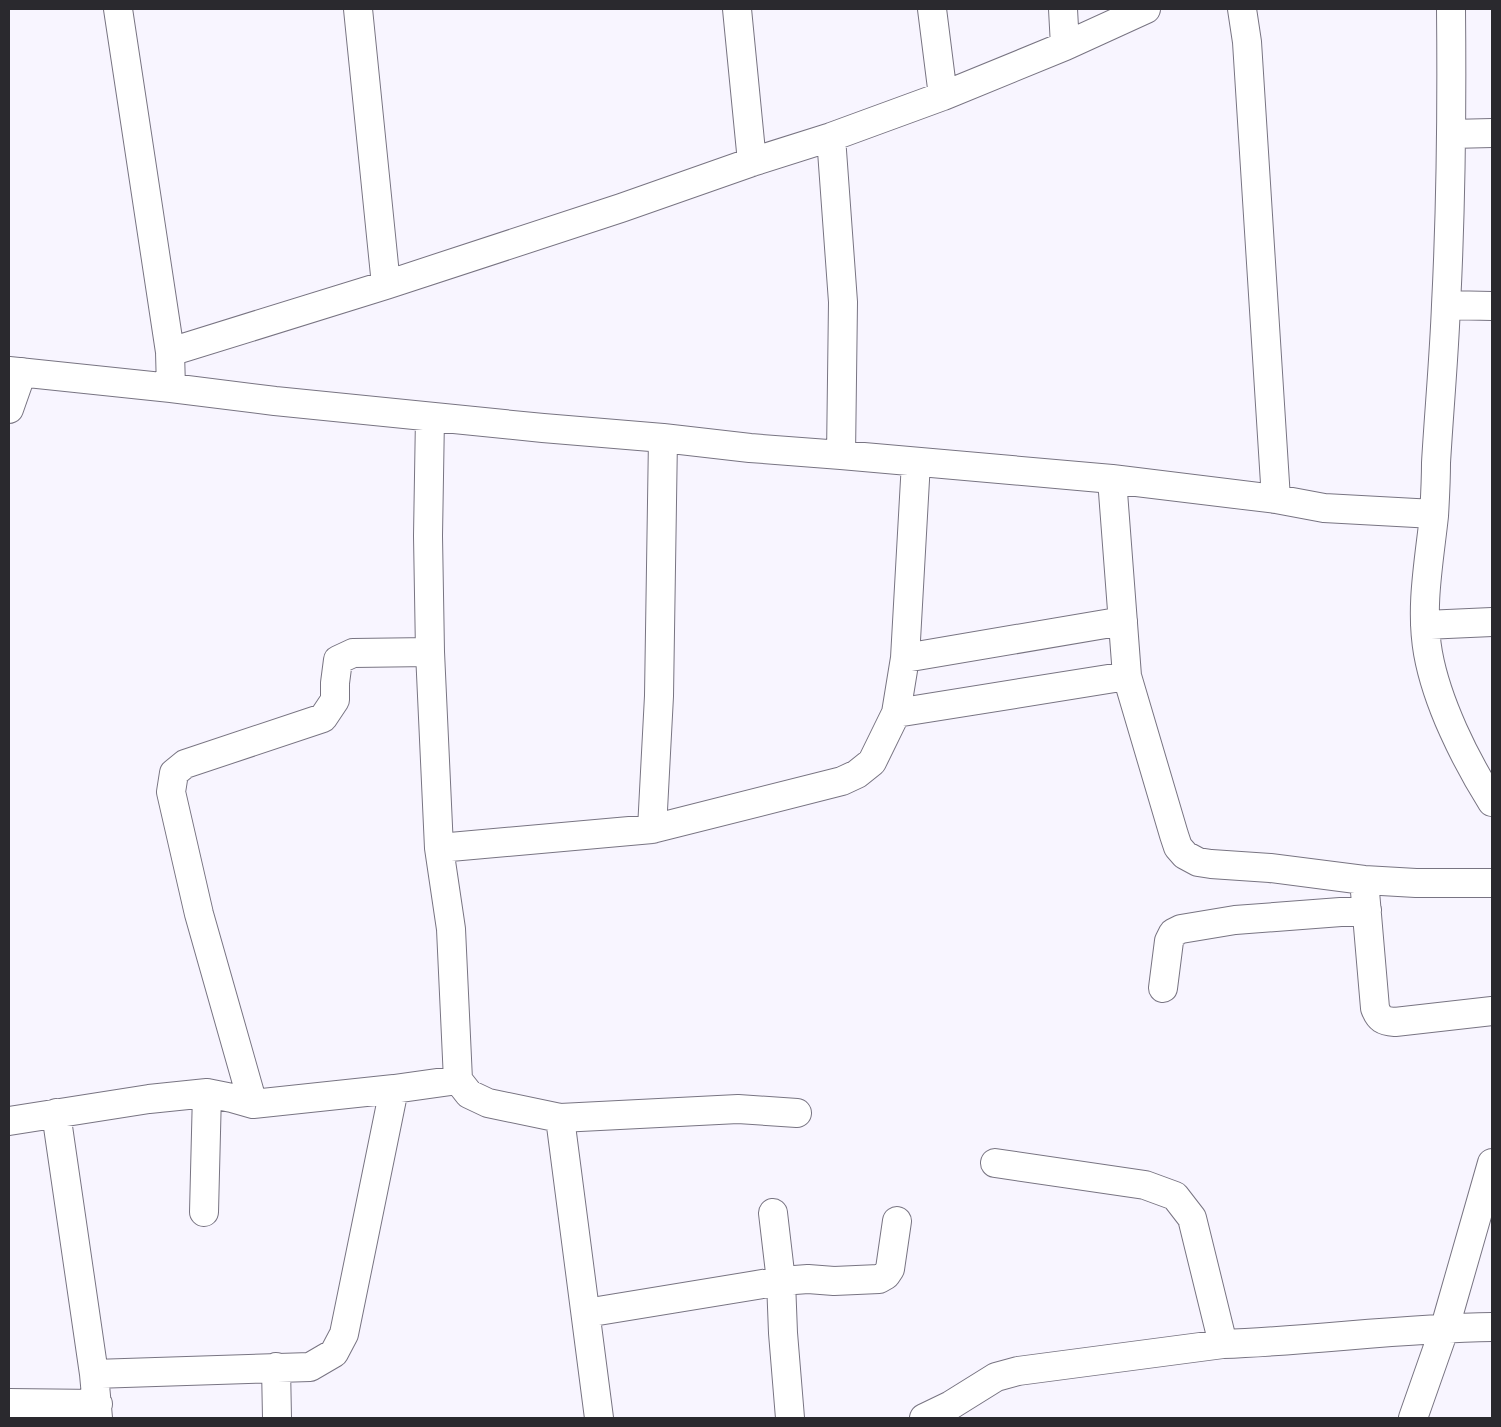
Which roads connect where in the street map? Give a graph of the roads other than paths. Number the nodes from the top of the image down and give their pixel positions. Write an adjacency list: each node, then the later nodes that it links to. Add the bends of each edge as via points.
1 (118, 9): 18 (street)
2 (358, 9): 15 (street)
3 (737, 9): 14 (street)
4 (932, 9): 10 (street)
5 (1064, 9): 9 (street)
6 (1146, 9): 9 (street)
7 (1242, 9): 27 (street, via 1247,42)
8 (1451, 9): 11 (street)
9 (1065, 46): 10 (street)
10 (943, 96): 13 (street)
11 (1451, 134): 12 (street); 16 (street)
12 (1492, 134)
13 (831, 137): 14 (street); 24 (street, via 843,302)
14 (752, 162): 15 (street)
15 (386, 285): 18 (street)
16 (1446, 305): 17 (street); 28 (street)
17 (1492, 306)
18 (170, 352): 20 (street)
19 (15, 372): 20 (street); 21 (street)
20 (171, 388): 22 (street)
21 (9, 409)
22 (430, 417): 23 (street); 32 (street)
23 (663, 438): 24 (street); 37 (street, via 659,696)
24 (841, 455): 25 (street)
25 (916, 462): 26 (street); 33 (street)
26 (1112, 479): 27 (street); 29 (street)
27 (1276, 499): 28 (street, via 1324,508)
28 (1434, 514): 31 (street)
29 (1123, 621): 33 (street); 34 (street)
30 (1492, 622): 31 (street)
31 (1425, 625): 36 (street, via 1428,654 1439,692 1458,740)
32 (430, 652): 38 (street); 47 (street, via 353,653 338,660 335,700 323,718 185,764 174,773 171,792 199,914)
33 (905, 658): 35 (street)
34 (1127, 676): 35 (street); 39 (street, via 1174,835 1185,855 1204,863)
35 (896, 713): 37 (street, via 872,762 857,774 842,781)
36 (1492, 802)
37 (652, 829): 38 (street)
38 (439, 848): 44 (street, via 451,929)
39 (1364, 880): 40 (street); 41 (street)
40 (1492, 883)
41 (1367, 910): 42 (street, via 1235,920 1181,929 1173,933 1169,941); 43 (street, via 1375,1008 1384,1021)
42 (1163, 988)
43 (1492, 1011)
44 (458, 1080): 45 (street); 50 (street, via 469,1094 488,1103)
45 (394, 1089): 47 (street); 62 (street, via 344,1334 334,1352 310,1367)
46 (207, 1093): 47 (street); 48 (street); 54 (street)
47 (253, 1104)
48 (56, 1113): 51 (street); 63 (street)
49 (796, 1113): 50 (street, via 738,1109)
50 (560, 1118): 58 (street)
51 (9, 1120)
52 (995, 1163): 61 (street, via 1145,1185 1175,1196 1192,1218)
53 (1492, 1163): 60 (street)
54 (204, 1212)
55 (773, 1213): 57 (street)
56 (897, 1221): 57 (street, via 890,1269 886,1275 878,1279)
57 (781, 1280): 58 (street); 68 (street)
58 (586, 1313): 67 (street)
59 (1492, 1327): 60 (street)
60 (1445, 1328): 61 (street); 70 (street)
61 (1223, 1344): 69 (street, via 1018,1371 996,1377)
62 (276, 1367): 63 (street); 66 (street)
63 (94, 1374): 65 (street)
64 (9, 1403): 65 (street)
65 (98, 1411)
66 (277, 1418)
67 (599, 1418)
68 (790, 1418)
69 (924, 1418)
70 (1413, 1418)

